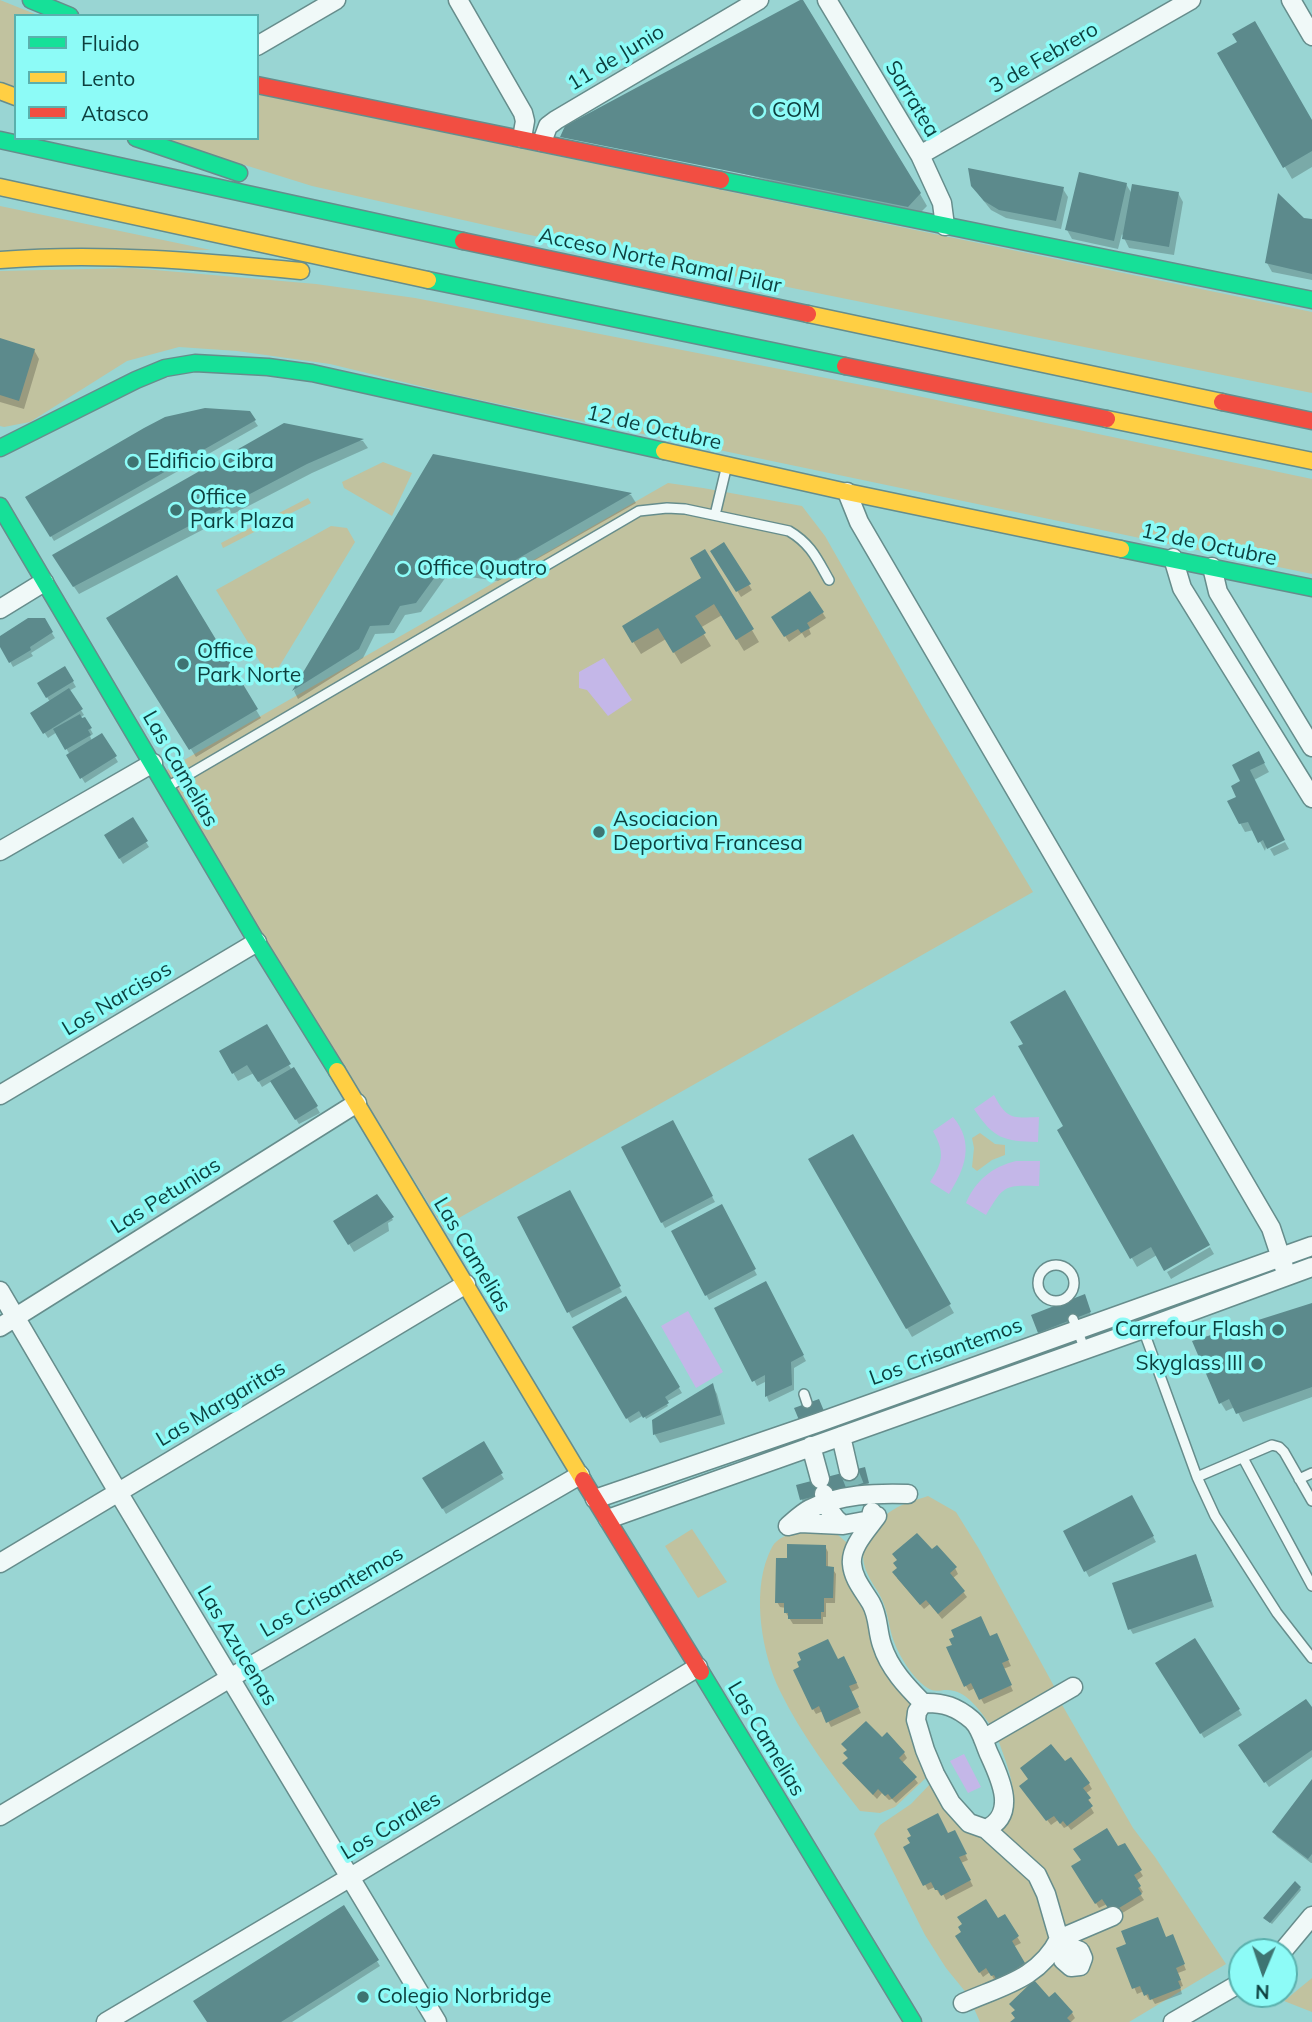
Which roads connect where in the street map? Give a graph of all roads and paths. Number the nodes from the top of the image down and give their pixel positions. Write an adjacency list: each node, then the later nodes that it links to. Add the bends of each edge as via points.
1 (31, 0): 8 (main road)
2 (336, 0): 10 (street)
3 (458, 0): 12 (street, via 523,113)
4 (759, 0): 15 (street, 11 de Junio, via 556,120)
5 (827, 0): 16 (street, Sarratea)
6 (1191, 0): 16 (street, 3 de Febrero)
7 (1291, 0): 9 (street)
8 (65, 14)
9 (1312, 36)
10 (259, 45)
11 (259, 85): 12 (main road)
12 (522, 138): 15 (main road)
13 (0, 140): 18 (main road, Acceso Norte Ramal Pilar)
14 (142, 140): 18 (main road)
15 (542, 142): 19 (main road)
16 (920, 155): 19 (street, Sarratea, via 942,203)
17 (0, 187): 21 (main road)
18 (394, 226): 23 (main road, Acceso Norte Ramal Pilar)
19 (945, 226): 22 (main road)
20 (0, 260): 21 (main road, via 148,258)
21 (471, 289): 25 (main road)
22 (1312, 300)
23 (1312, 421)
24 (0, 448): 26 (main road, 12 de Octubre, via 136,380 165,368 195,363 312,373)
25 (1312, 461)
26 (727, 466): 27 (main road, 12 de Octubre); 29 (lane)
27 (847, 492): 30 (main road, 12 de Octubre); 47 (street, via 866,534 1271,1228)
28 (0, 506): 33 (main road, Las Camelias)
29 (715, 515): 32 (lane, via 789,531 810,546); 40 (lane, via 667,508 639,511)
30 (1173, 558): 31 (main road, 12 de Octubre); 37 (street, via 1182,588)
31 (1212, 567): 34 (main road, 12 de Octubre); 36 (street, via 1218,592)
32 (829, 580)
33 (44, 582): 35 (street); 39 (main road, Las Camelias)
34 (1312, 588)
35 (0, 609)
36 (1284, 702): 37 (street); 38 (street)
37 (1261, 717): 41 (street)
38 (1312, 747)
39 (153, 762): 40 (main road, Las Camelias); 42 (street)
40 (167, 787): 43 (main road, Las Camelias)
41 (1312, 798)
42 (0, 851)
43 (257, 942): 44 (street, Los Narcisos); 45 (main road, Las Camelias)
44 (0, 1095)
45 (357, 1104): 50 (main road, Las Camelias); 53 (street, Las Petunias)
46 (1312, 1246): 47 (street, Los Crisantemos)
47 (1281, 1257): 49 (street); 54 (street, Los Crisantemos)
48 (1312, 1267): 49 (street, Los Crisantemos)
49 (1287, 1276): 56 (street, Los Crisantemos)
50 (466, 1284): 64 (main road, Las Camelias); 68 (street, Las Margaritas)
51 (0, 1291): 53 (street, Las Azucenas)
52 (1066, 1300): 52 (lane, via 1073,1287 1072,1275 1064,1267 1046,1267 1037,1283 1041,1294 1052,1301)
53 (16, 1318): 55 (street, Las Petunias); 68 (street, Las Azucenas)
54 (1075, 1325): 57 (lane); 58 (street, Los Crisantemos)
55 (0, 1328)
56 (1143, 1329): 57 (street, Los Crisantemos); 65 (lane)
57 (1085, 1350): 59 (street, Los Crisantemos)
58 (933, 1381): 59 (street); 60 (street, Los Crisantemos)
59 (940, 1401): 61 (street, Los Crisantemos)
60 (815, 1419): 61 (street); 70 (street, Los Crisantemos)
61 (826, 1441): 67 (street); 69 (street); 73 (street, Los Crisantemos)
62 (1242, 1458): 65 (lane); 66 (lane, via 1272,1445 1279,1447); 76 (lane)
63 (1312, 1473): 66 (lane)
64 (580, 1475): 70 (main road, Las Camelias); 79 (street, Los Crisantemos)
65 (1197, 1476): 77 (lane, via 1242,1560)
66 (1299, 1479): 71 (lane)
67 (856, 1484): 69 (street); 72 (street, via 870,1502); 72 (street, via 908,1494)
68 (118, 1492): 75 (street, Las Margaritas); 79 (street, Las Azucenas)
69 (823, 1492): 74 (street, via 835,1520); 74 (street, via 788,1526)
70 (594, 1499): 73 (main road, Las Camelias)
71 (1312, 1501)
72 (874, 1518): 74 (street); 81 (street, via 852,1563 872,1604 890,1663)
73 (608, 1519): 78 (main road, Las Camelias)
74 (843, 1525)
75 (0, 1563)
76 (1312, 1586)
77 (1312, 1658)
78 (698, 1667): 85 (street, Los Corales); 94 (main road, Las Camelias)
79 (230, 1678): 83 (street, Los Crisantemos); 85 (street, Las Azucenas)
80 (1073, 1687): 82 (street)
81 (923, 1703): 82 (street, via 950,1705 975,1723); 84 (street, via 916,1720 935,1774 969,1823)
82 (983, 1739): 84 (street, via 1003,1792 1004,1809 997,1824)
83 (0, 1816)
84 (986, 1829): 89 (street, via 1037,1875)
85 (349, 1878): 92 (street, Los Corales); 93 (street, Las Azucenas)
86 (1113, 1916): 89 (street)
87 (1312, 1916): 88 (street)
88 (1294, 1938)
89 (1060, 1942): 91 (street, via 1023,1978)
90 (1228, 1990): 95 (street)
91 (963, 2003)
92 (106, 2022)
93 (437, 2022)
94 (913, 2022)
95 (1173, 2022)

